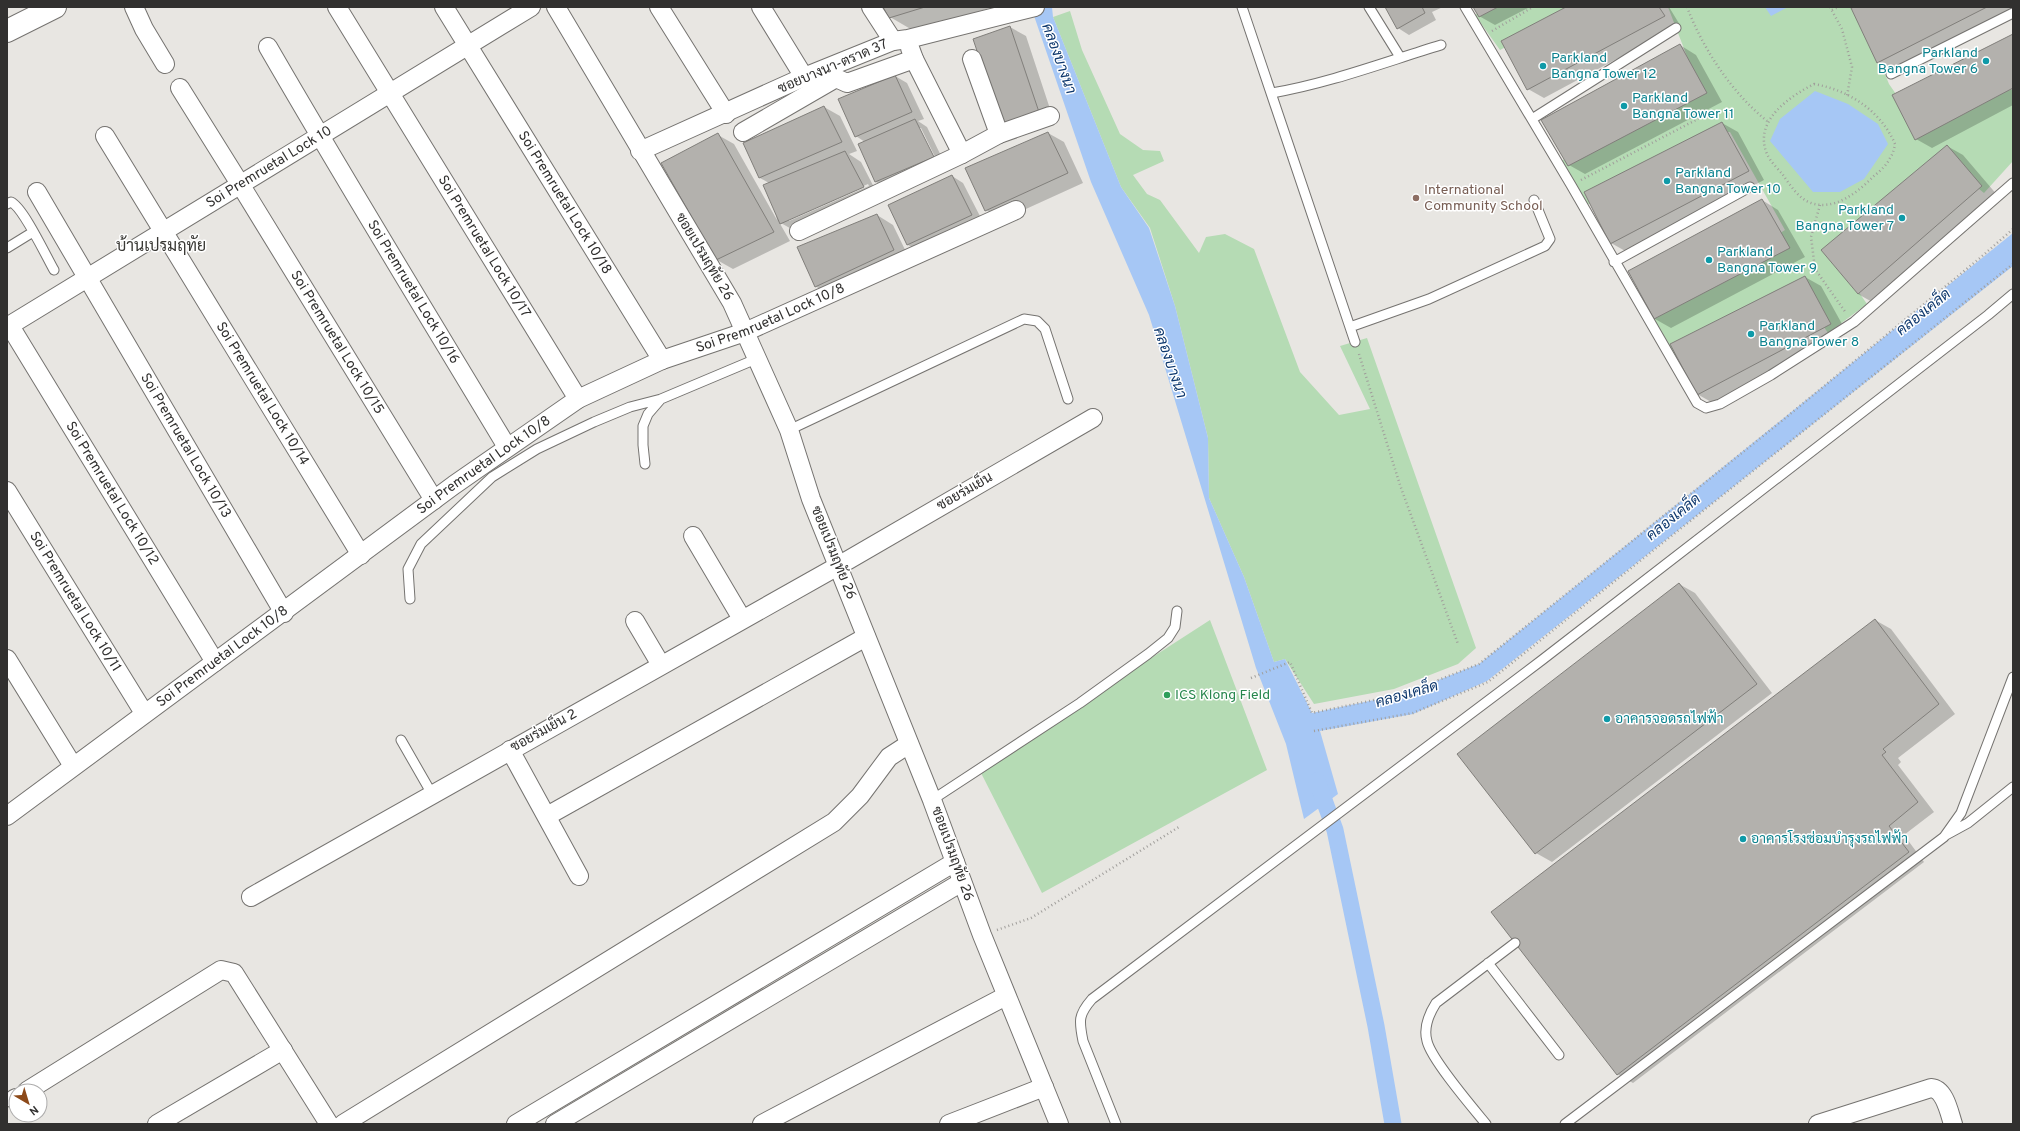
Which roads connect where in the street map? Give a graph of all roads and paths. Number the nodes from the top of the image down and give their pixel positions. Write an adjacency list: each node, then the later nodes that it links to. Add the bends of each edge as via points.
1 (56, 7): 20 (main road)
2 (134, 7): 29 (street)
3 (337, 7): 33 (street, Soi Premruetal Lock 10/17)
4 (444, 7): 24 (street, Soi Premruetal Lock 10/18)
5 (531, 7): 24 (street, Soi Premruetal Lock 10)
6 (556, 7): 45 (street, ซอยเปรมฤทัย 26)
7 (659, 7): 37 (street)
8 (761, 7): 31 (street)
9 (871, 7): 22 (street)
10 (1242, 7): 34 (lane)
11 (1369, 7): 26 (lane)
12 (1465, 7): 21 (lane)
13 (1533, 7): 21 (path)
14 (1687, 7): 40 (path, via 1712,57 1751,108)
15 (1838, 7): 17 (path)
16 (1023, 8): 22 (street, ซอยบางนา-ตราด 37)
17 (1831, 8): 35 (path, via 1842,29 1852,67)
18 (2013, 14): 30 (lane)
19 (1676, 28): 39 (lane)
20 (7, 31)
21 (1483, 36): 39 (lane)
22 (900, 40): 27 (street); 31 (street, ซอยบางนา-ตราด 37)
23 (1441, 45): 26 (lane)
24 (467, 46): 33 (street, Soi Premruetal Lock 10); 72 (street, Soi Premruetal Lock 10/18)
25 (268, 47): 44 (street, Soi Premruetal Lock 10/16)
26 (1400, 57): 34 (lane, via 1318,83)
27 (914, 59): 41 (street, via 847,83 836,78); 46 (street)
28 (972, 59): 42 (street)
29 (165, 64)
30 (1891, 74)
31 (804, 77): 37 (street, ซอยบางนา-ตราด 37)
32 (180, 88): 48 (street, Soi Premruetal Lock 10/15)
33 (391, 92): 44 (street, Soi Premruetal Lock 10); 73 (street, Soi Premruetal Lock 10/17)
34 (1272, 93): 68 (lane)
35 (1847, 96): 40 (path, via 1814,84 1798,94); 54 (path, via 1859,101 1880,118 1895,144 1890,160 1857,192 1832,204)
36 (1715, 110): 49 (path)
37 (726, 114): 45 (street, ซอยบางนา-ตราด 37)
38 (1050, 116): 42 (street)
39 (1532, 119): 49 (lane)
40 (1768, 121): 54 (path, via 1763,135 1767,155 1801,197 1809,203)
41 (744, 132)
42 (999, 134): 46 (street)
43 (105, 136): 57 (street, Soi Premruetal Lock 10/14)
44 (320, 137): 48 (street, Soi Premruetal Lock 10); 78 (street, Soi Premruetal Lock 10/16)
45 (640, 151): 69 (street, ซอยเปรมฤทัย 26, via 728,296)
46 (962, 154): 58 (street)
47 (2013, 183): 66 (lane)
48 (240, 184): 57 (street, Soi Premruetal Lock 10); 81 (street, Soi Premruetal Lock 10/15)
49 (1571, 185): 61 (lane)
50 (1750, 188): 61 (lane)
51 (37, 192): 64 (street, Soi Premruetal Lock 10/13)
52 (1534, 200): 68 (lane, via 1550,240 1544,246 1429,299)
53 (7, 204): 59 (lane, via 12,202 16,205)
54 (1820, 205): 66 (path, via 1811,237 1815,269)
55 (1016, 210): 69 (street, Soi Premruetal Lock 10/8)
56 (2013, 229): 96 (path, via 1790,414 1478,664 1403,694 1312,713 1290,662)
57 (164, 231): 64 (street, Soi Premruetal Lock 10); 83 (street, Soi Premruetal Lock 10/14)
58 (799, 231)
59 (33, 232): 60 (lane); 63 (lane)
60 (7, 248)
61 (1614, 262): 66 (lane, via 1697,403 1706,408 1720,404 1770,375)
62 (2013, 264): 98 (path, via 1488,682 1413,713)
63 (54, 270)
64 (88, 278): 67 (street, Soi Premruetal Lock 10); 87 (street, Soi Premruetal Lock 10/13)
65 (2013, 294): 136 (lane, via 1542,660 1092,999 1079,1019 1083,1042)
66 (1854, 322)
67 (8, 324): 93 (street, Soi Premruetal Lock 10/12)
68 (1350, 327): 70 (lane)
69 (745, 332): 71 (street, ซอยเปรมฤทัย 26); 72 (street, Soi Premruetal Lock 10/8)
70 (1355, 342): 91 (path, via 1400,485)
71 (756, 359): 74 (lane); 77 (street, ซอยเปรมฤทัย 26)
72 (662, 360): 73 (street, Soi Premruetal Lock 10/8)
73 (578, 399): 78 (street, Soi Premruetal Lock 10/8)
74 (661, 399): 79 (lane, via 648,414 643,426); 85 (lane, via 630,407 538,448 492,477 421,544 408,569)
75 (1068, 399): 77 (lane, via 1045,329 1037,321 1024,319)
76 (1093, 418): 84 (street, ซอยร่มเย็น)
77 (788, 430): 84 (street, ซอยเปรมฤทัย 26, via 811,499)
78 (507, 447): 81 (street, Soi Premruetal Lock 10/8)
79 (645, 464)
80 (7, 491): 97 (street, Soi Premruetal Lock 10/11)
81 (434, 500): 83 (street, Soi Premruetal Lock 10/8)
82 (693, 536): 88 (street)
83 (362, 555): 87 (street, Soi Premruetal Lock 10/8)
84 (838, 566): 88 (street, ซอยร่มเย็น 2); 90 (street, ซอยเปรมฤทัย 26)
85 (410, 599)
86 (1177, 611): 105 (lane, via 1175,627 1168,638 1148,654 1080,703)
87 (284, 613): 93 (street, Soi Premruetal Lock 10/8)
88 (742, 619): 94 (street, ซอยร่มเย็น 2)
89 (635, 621): 94 (street)
90 (866, 637): 100 (street, ซอยเปรมฤทัย 26); 107 (street)
91 (1458, 644)
92 (7, 659): 102 (street)
93 (215, 662): 97 (street, Soi Premruetal Lock 10/8)
94 (661, 665): 101 (street, ซอยร่มเย็น 2)
95 (2013, 677): 109 (lane, via 1961,813)
96 (1251, 678)
97 (144, 713): 102 (street, Soi Premruetal Lock 10/8)
98 (1314, 731)
99 (401, 740): 104 (lane)
100 (909, 744): 105 (street, ซอยเปรมฤทัย 26); 131 (street, via 889,757 860,796 834,822)
101 (510, 750): 104 (street, ซอยร่มเย็น 2); 107 (street)
102 (73, 766): 106 (street, Soi Premruetal Lock 10/8)
103 (2013, 787): 109 (lane, via 1968,823)
104 (432, 794): 113 (street, ซอยร่มเย็น 2)
105 (932, 800): 110 (street, ซอยเปรมฤทัย 26)
106 (7, 816)
107 (547, 816): 111 (street)
108 (1179, 827): 115 (path, via 1032,918)
109 (1944, 837): 138 (lane)
110 (955, 862): 112 (street, ซอยเปรมฤทัย 26); 114 (street)
111 (579, 876)
112 (962, 882): 115 (street, ซอยเปรมฤทัย 26); 117 (street)
113 (251, 897)
114 (833, 935): 117 (street); 119 (street)
115 (982, 936): 120 (street, ซอยเปรมฤทัย 26)
116 (1515, 943): 118 (lane)
117 (843, 952): 121 (street)
118 (1488, 963): 123 (lane); 137 (lane, via 1436,1003 1430,1013 1426,1029 1427,1041 1434,1056)
119 (742, 989): 121 (street); 124 (street)
120 (1006, 996): 126 (street, ซอยเปรมฤทัย 26); 128 (street)
121 (753, 1006): 127 (street)
122 (283, 1050): 125 (street, via 234,973 221,970); 129 (street); 130 (street)
123 (1559, 1055)
124 (590, 1080): 127 (street); 132 (street)
125 (40, 1083)
126 (1044, 1087): 134 (street); 135 (street, ซอยเปรมฤทัย 26)
127 (599, 1098): 133 (street)
128 (765, 1123)
129 (157, 1124)
130 (329, 1124)
131 (343, 1124)
132 (516, 1124)
133 (555, 1124)
134 (949, 1124)
135 (1059, 1124)
136 (1116, 1124)
137 (1486, 1124)
138 (1565, 1124)
139 (1818, 1124): 140 (street, via 1931,1088 1941,1093)
140 (1953, 1124)

